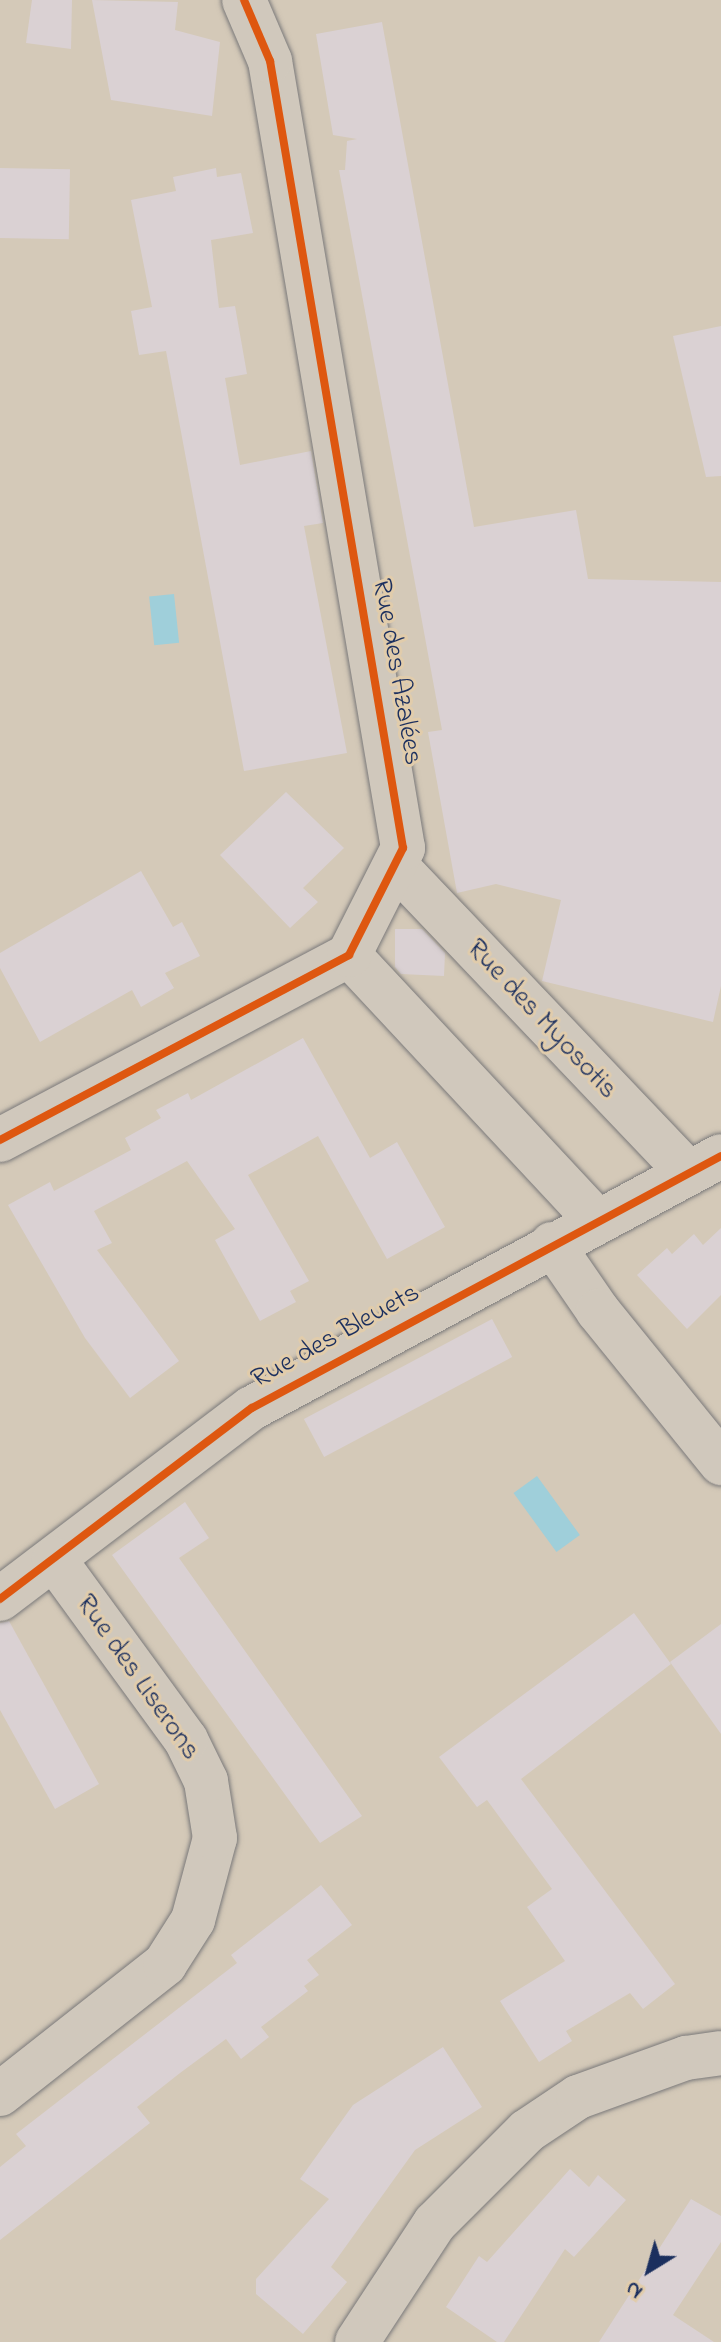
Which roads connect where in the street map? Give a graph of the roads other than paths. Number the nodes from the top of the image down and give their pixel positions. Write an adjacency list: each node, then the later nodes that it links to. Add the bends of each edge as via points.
1 (244, 0): 2 (street, Rue des Azalées, via 270,61 403,848)
2 (398, 868): 3 (street, Rue des Azalées); 5 (street, Rue des Myosotis)
3 (349, 955): 4 (street); 6 (street)
4 (0, 1140)
5 (703, 1163): 6 (street, Rue des Bleuets)
6 (596, 1220): 7 (street, Rue des Bleuets)
7 (552, 1244): 8 (street, via 598,1311); 9 (street, Rue des Bleuets, via 252,1408)
8 (721, 1463)
9 (54, 1559): 10 (street, Rue des Bleuets); 12 (street, Rue des Liserons, via 186,1740 206,1781 215,1838 193,1920 165,1964)
10 (0, 1599)
11 (721, 2053): 13 (street, via 686,2058 578,2097 527,2131 435,2223)
12 (0, 2094)
13 (357, 2342)

